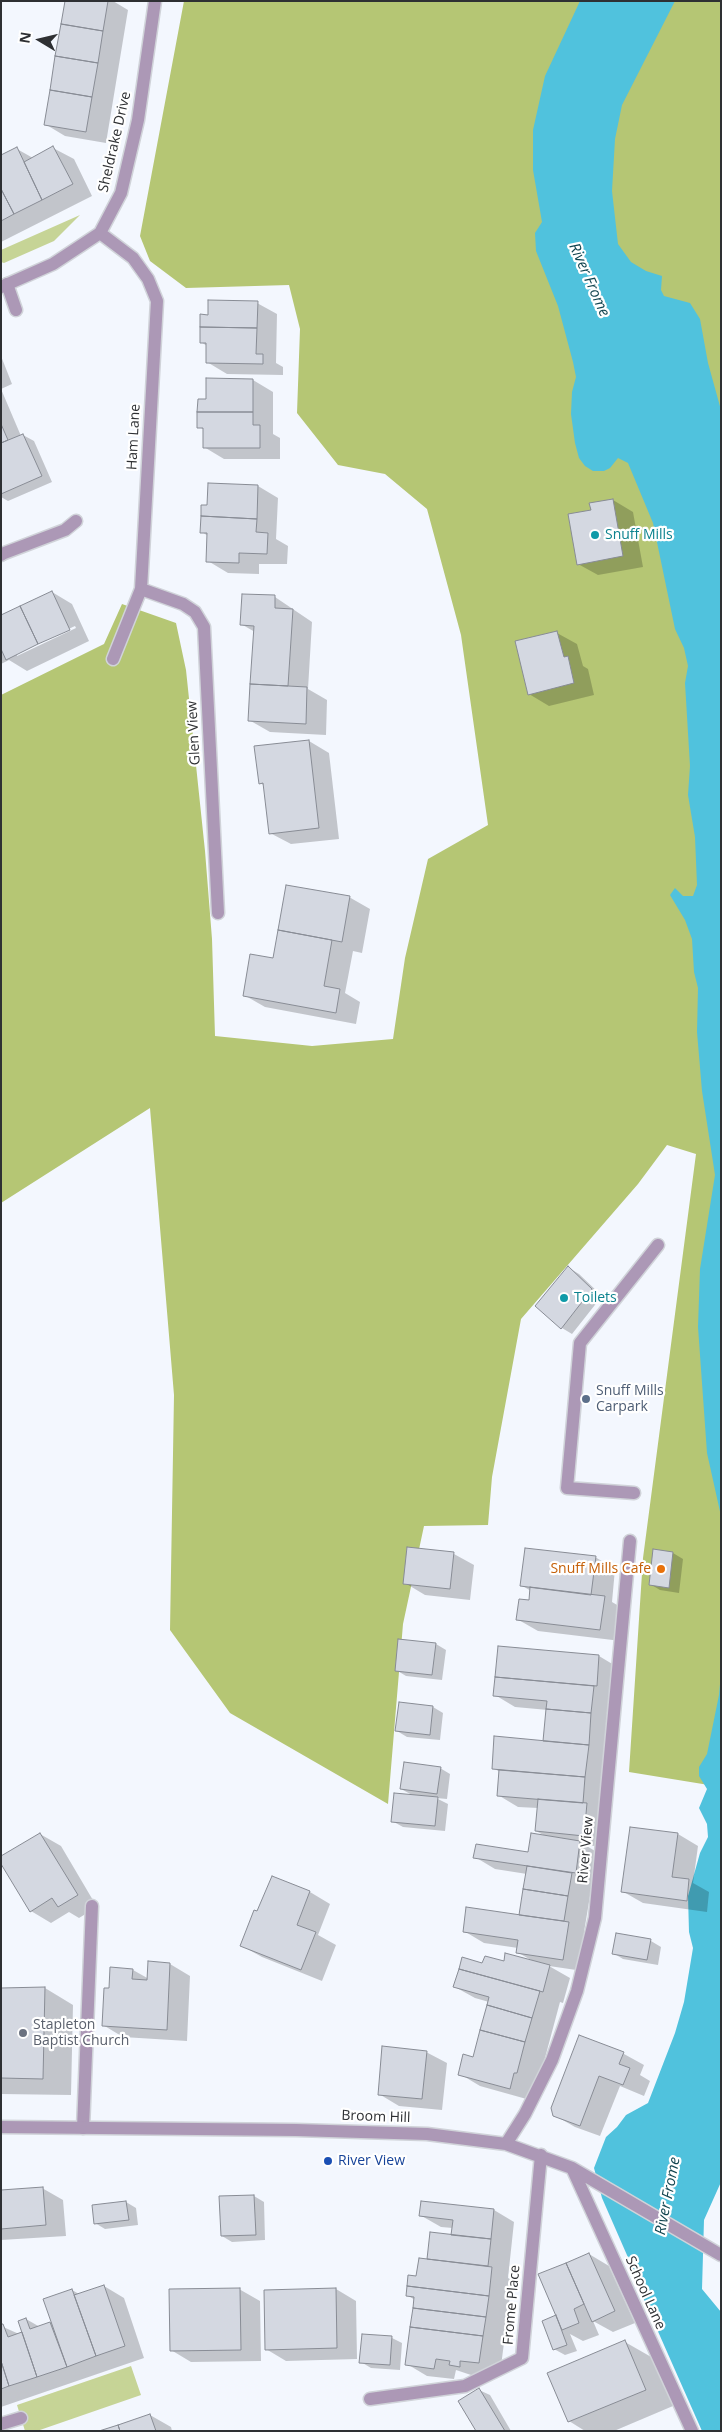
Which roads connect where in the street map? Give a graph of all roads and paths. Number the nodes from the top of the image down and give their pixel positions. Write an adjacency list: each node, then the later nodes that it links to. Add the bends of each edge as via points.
1 (155, 1): 2 (street, Sheldrake Drive, via 138,120 121,193)
2 (100, 233): 3 (street, Sheldrake Drive, via 53,264); 7 (street, Ham Lane, via 133,258 148,279 157,301)
3 (4, 286): 4 (street)
4 (16, 310)
5 (76, 521): 6 (street, via 65,530)
6 (2, 555)
7 (142, 588): 8 (street, Ham Lane); 9 (street, Glen View, via 183,604 195,612 204,627)
8 (113, 659)
9 (218, 913)
10 (658, 1245): 11 (street, via 580,1343 567,1488)
11 (634, 1493)
12 (630, 1541): 16 (street, River View, via 595,1918 577,1991 552,2060)
13 (92, 1906): 15 (street)
14 (1, 2127): 15 (street, Broom Hill)
15 (83, 2128): 16 (street, Broom Hill, via 427,2134)
16 (506, 2144): 17 (street, Broom Hill)
17 (541, 2155): 18 (street, Broom Hill); 20 (street, Frome Place, via 522,2358 465,2386)
18 (572, 2168): 19 (street, Broom Hill); 23 (street, School Lane)
19 (720, 2254)
20 (370, 2399)
21 (21, 2418): 22 (street)
22 (1, 2424)
23 (692, 2431)

